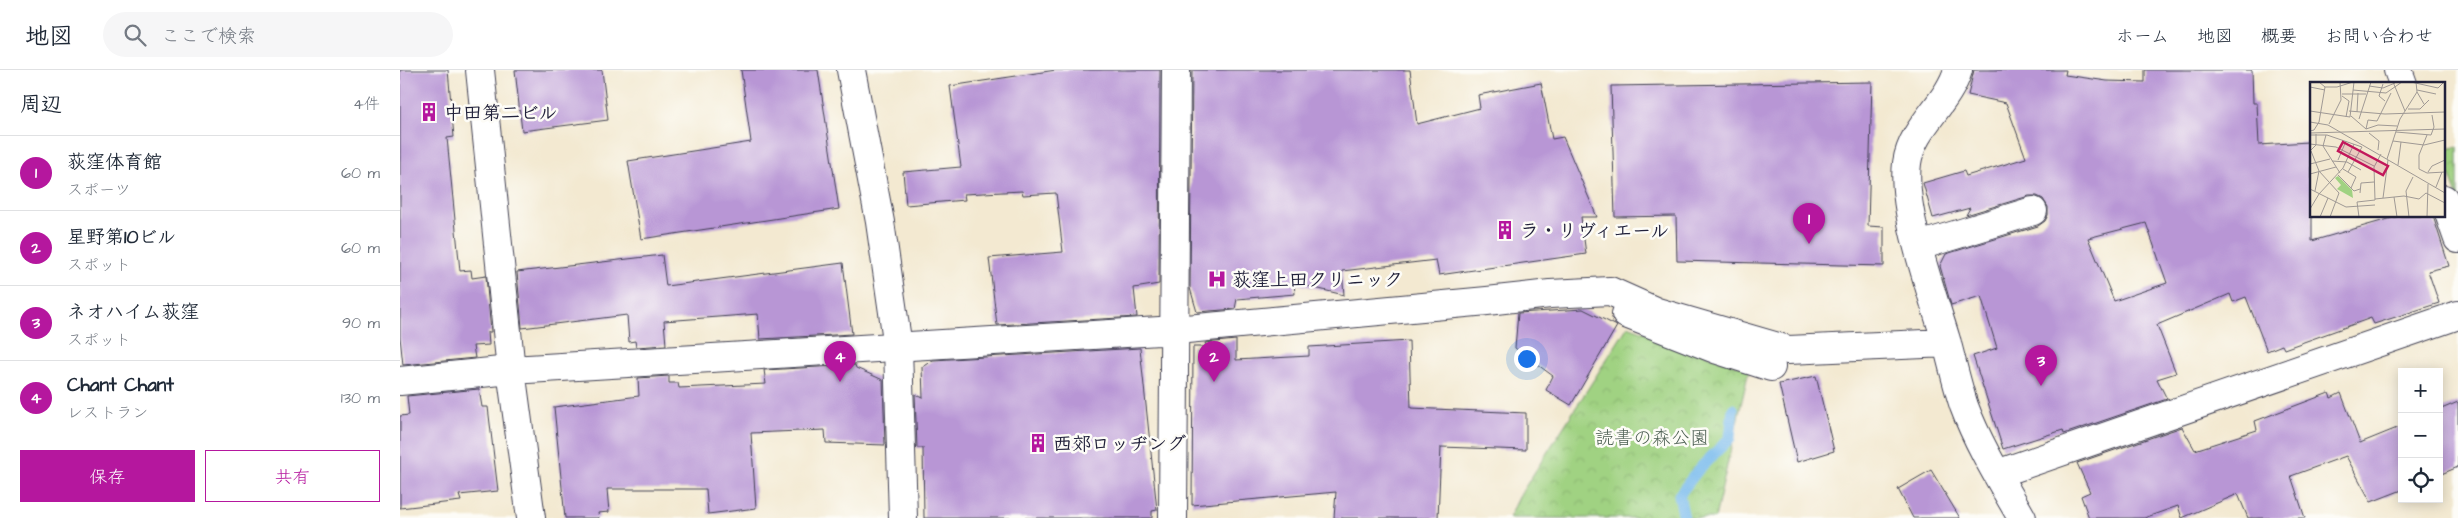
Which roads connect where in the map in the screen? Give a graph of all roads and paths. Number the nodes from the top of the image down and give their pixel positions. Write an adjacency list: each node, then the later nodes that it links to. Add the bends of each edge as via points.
1 (480, 70): 17 (street)
2 (851, 70): 15 (street, via 880,222)
3 (1176, 70): 13 (street)
4 (1958, 70): 10 (street, via 1911,146 1907,163 1908,199)
5 (2398, 70): 6 (street)
6 (2402, 82)
7 (2446, 205): 9 (street)
8 (2033, 211): 10 (street)
9 (2458, 238)
10 (1919, 246): 14 (street)
11 (1626, 314): 16 (street)
12 (2458, 316): 19 (street)
13 (1176, 330): 14 (street, via 1610,291 1657,312 1788,350); 15 (street); 22 (street)
14 (1947, 343): 19 (street, via 1964,407)
15 (898, 346): 17 (street); 21 (street)
16 (1772, 367)
17 (511, 370): 18 (street); 20 (street)
18 (400, 381)
19 (1997, 474): 23 (street)
20 (531, 518)
21 (903, 518)
22 (1173, 518)
23 (2022, 518)

